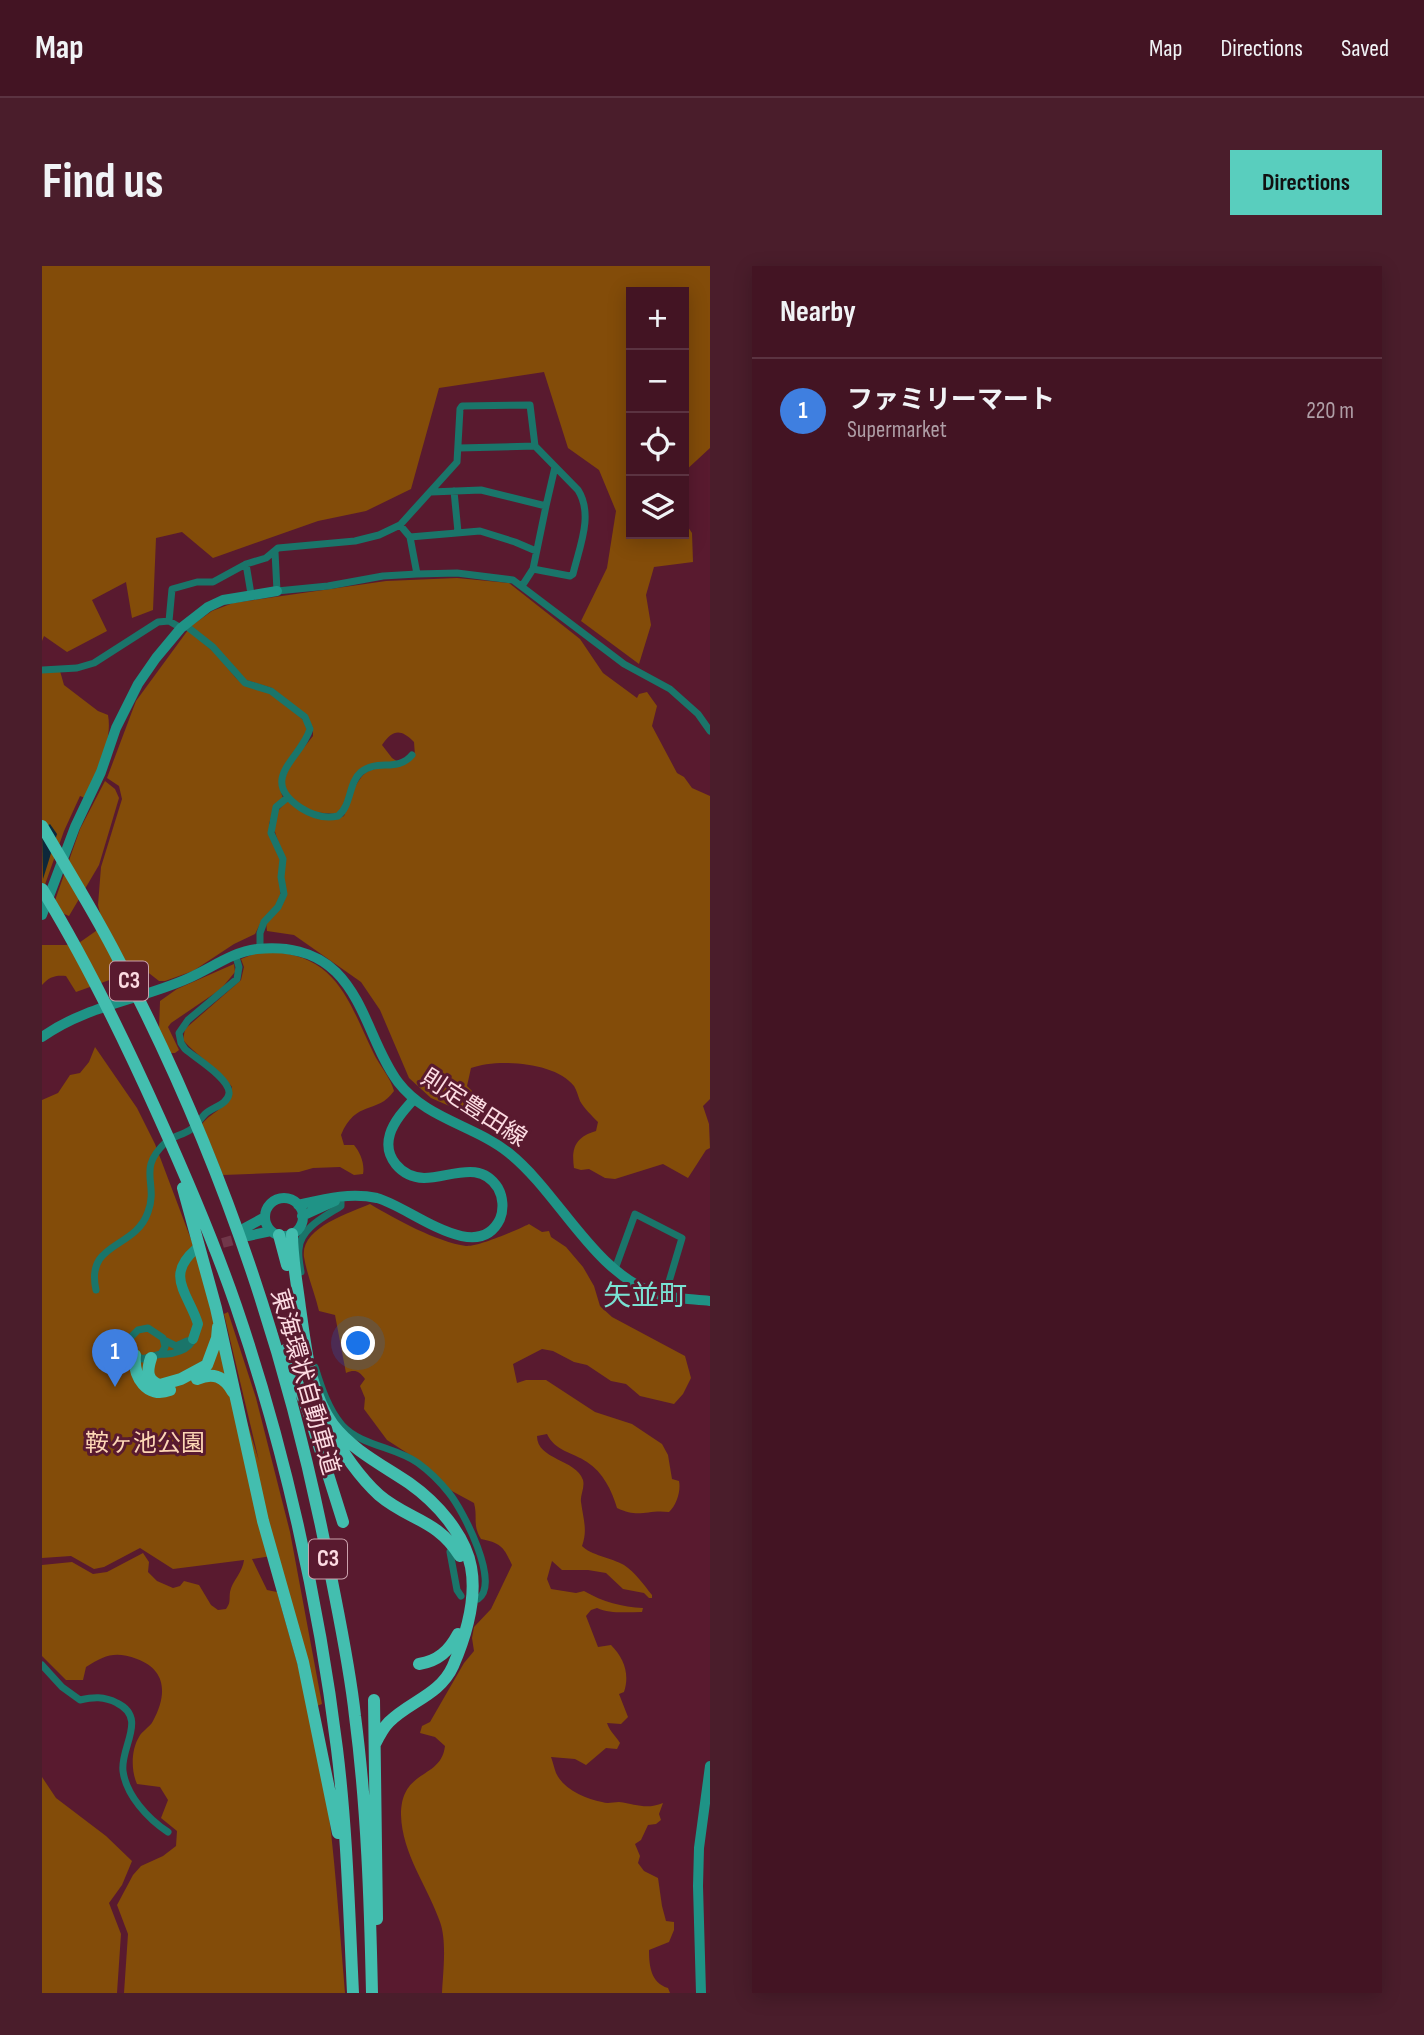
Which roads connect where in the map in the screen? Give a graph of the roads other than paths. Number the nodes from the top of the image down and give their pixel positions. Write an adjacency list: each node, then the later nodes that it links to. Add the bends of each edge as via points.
1 (535, 446): 2 (street); 2 (street, via 528,404 462,406); 3 (street)
2 (459, 448): 5 (street, via 455,465)
3 (555, 467): 6 (street); 13 (street, via 578,490 586,514 573,574)
4 (454, 491): 5 (street); 6 (street, via 481,490); 8 (street)
5 (431, 492): 7 (street)
6 (546, 506): 10 (street)
7 (400, 524): 9 (street); 11 (street, via 369,538 278,548)
8 (458, 532): 9 (street); 10 (street, via 480,531)
9 (410, 537): 14 (street)
10 (536, 551): 13 (street)
11 (275, 552): 12 (street); 16 (street)
12 (246, 564): 17 (street); 18 (street, via 213,582 172,589)
13 (533, 569): 15 (street)
14 (417, 574): 15 (street, via 497,577); 16 (street)
15 (522, 586): 21 (street, via 624,664 670,689)
16 (276, 592): 17 (street)
17 (251, 594): 19 (street, via 223,600)
18 (169, 621): 19 (street); 20 (street, via 158,622 94,663)
19 (183, 626): 23 (street, via 213,647 245,683 271,691 309,723 308,736 282,778); 26 (street, via 144,675 124,711)
20 (42, 670)
21 (710, 731)
22 (412, 755): 23 (street, via 401,764 365,769 335,817 311,814)
23 (287, 799): 27 (street, via 276,807 271,833 283,859 284,894 264,922)
24 (42, 826): 39 (highway, 東海環状自動車道 / C3, via 113,949 169,1065)
25 (42, 889): 31 (highway, 東海環状自動車道 / C3, via 116,1025)
26 (42, 915)
27 (260, 948): 28 (street, 則定豊田線); 30 (street, 則定豊田線, via 300,951 335,971 354,997 393,1074)
28 (235, 954): 29 (street, 則定豊田線, via 189,978 76,1016); 41 (street, via 237,979 179,1033 185,1049 222,1079 229,1094 190,1129 167,1141 154,1157 148,1171 149,1210 135,1233 101,1255 93,1273)
29 (42, 1037)
30 (414, 1099): 32 (street, via 391,1132 393,1161 414,1176 470,1171 488,1177 503,1204 499,1221 485,1235 465,1238 379,1199); 40 (street, 則定豊田線, via 492,1140 523,1165)
31 (175, 1153): 44 (highway); 63 (highway, 東海環状自動車道 / C3, via 236,1307 268,1411 305,1562 337,1746)
32 (341, 1197): 33 (street); 34 (street); 55 (street, via 341,1206 305,1233 299,1249 321,1385 342,1425 417,1462 449,1493 471,1526 484,1570 486,1587)
33 (298, 1205): 34 (street); 35 (street, via 288,1199 277,1200 268,1206)
34 (302, 1216): 37 (street, via 300,1227)
35 (265, 1217): 36 (street); 36 (street, via 247,1232)
36 (275, 1233): 37 (street); 56 (highway, via 288,1267 306,1380 323,1420 373,1488 436,1528 466,1568 467,1598 457,1636 440,1657)
37 (292, 1234): 59 (highway, via 310,1367 328,1416 348,1440 422,1493 444,1515 471,1567 470,1609 452,1667 438,1687 389,1722)
38 (196, 1250): 45 (street, via 186,1258 179,1275 198,1324)
39 (250, 1265): 52 (highway, via 309,1413); 66 (highway, 東海環状自動車道 / C3, via 306,1454 345,1649 362,1788)
40 (615, 1269): 42 (street, 則定豊田線, via 642,1287); 42 (street, via 635,1214 682,1238)
41 (96, 1290)
42 (665, 1295): 43 (street, 則定豊田線)
43 (710, 1301)
44 (216, 1308): 48 (highway, via 217,1338 202,1369 160,1385 149,1377); 51 (highway)
45 (193, 1339): 46 (street, via 181,1345); 48 (street, via 189,1346)
46 (166, 1341): 47 (street, via 148,1328 138,1330 129,1342); 48 (street)
47 (135, 1355): 48 (street, via 142,1359); 49 (highway, via 143,1385 152,1392 166,1392 205,1375)
48 (156, 1356)
49 (217, 1376): 50 (highway, via 222,1382); 51 (highway, via 227,1382)
50 (216, 1391)
51 (236, 1398): 63 (highway, via 263,1521 303,1662 336,1821)
52 (343, 1522)
53 (450, 1552): 54 (street)
54 (461, 1596)
55 (478, 1599)
56 (419, 1664)
57 (42, 1665): 62 (street, via 79,1700 104,1698 130,1713 124,1777 154,1823)
58 (373, 1700): 59 (highway)
59 (375, 1744): 66 (highway, via 378,1894)
60 (710, 1766): 61 (street)
61 (707, 1808): 64 (street, via 698,1886)
62 (167, 1832)
63 (350, 1922): 65 (highway, 東海環状自動車道 / C3)
64 (706, 1974): 67 (street)
65 (353, 1993)
66 (373, 1993)
67 (701, 1993)

